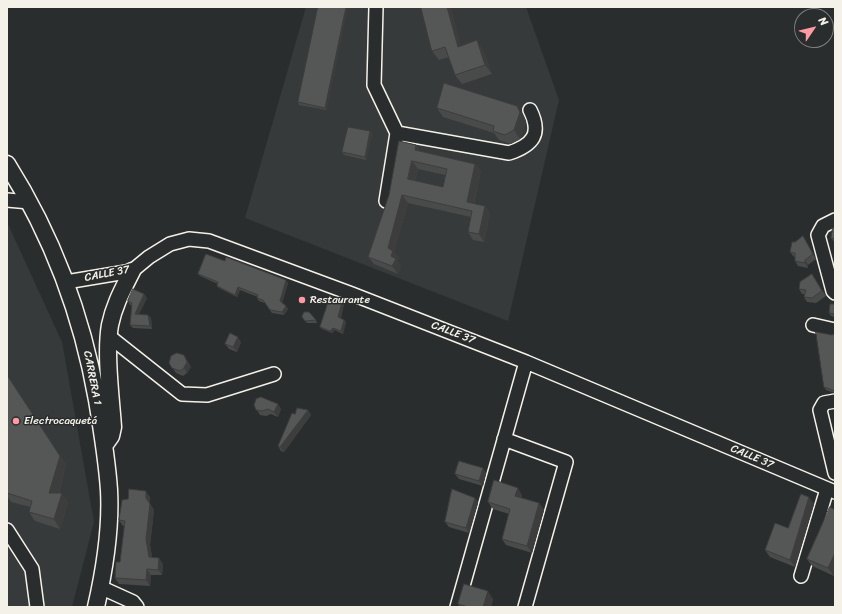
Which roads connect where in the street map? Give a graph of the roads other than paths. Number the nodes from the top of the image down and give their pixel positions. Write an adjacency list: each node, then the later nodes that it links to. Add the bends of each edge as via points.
1 (376, 7): 3 (street, via 374,85)
2 (530, 110): 3 (street, via 536,122 532,140 523,148 509,152)
3 (397, 133): 6 (street)
4 (7, 164): 7 (main road, CARRERA 1)
5 (7, 200): 7 (street)
6 (386, 201)
7 (30, 202): 10 (main road, CARRERA 1)
8 (835, 220): 11 (street, via 823,226 818,235)
9 (132, 271): 10 (street, CALLE 37); 14 (main road, via 118,298 110,326); 15 (street, CALLE 37, via 148,257 170,244 188,239 209,241)
10 (66, 282): 19 (main road, CARRERA 1, via 81,326)
11 (835, 293)
12 (813, 325): 13 (street)
13 (835, 330)
14 (110, 337): 16 (street, via 182,394 207,396); 19 (main road, via 113,427 111,436)
15 (526, 362): 18 (street); 21 (street, CALLE 37)
16 (274, 374)
17 (833, 401): 20 (street, via 824,403 820,410)
18 (504, 439): 28 (street); 29 (street, via 566,462)
19 (105, 444): 24 (main road, CARRERA 1, via 108,535)
20 (835, 473)
21 (831, 491): 23 (street)
22 (7, 530): 25 (street, via 32,569)
23 (801, 576)
24 (100, 587): 26 (main road, CARRERA 1); 27 (street, via 133,602)
25 (37, 607)
26 (96, 607)
27 (137, 607)
28 (457, 607)
29 (525, 607)

